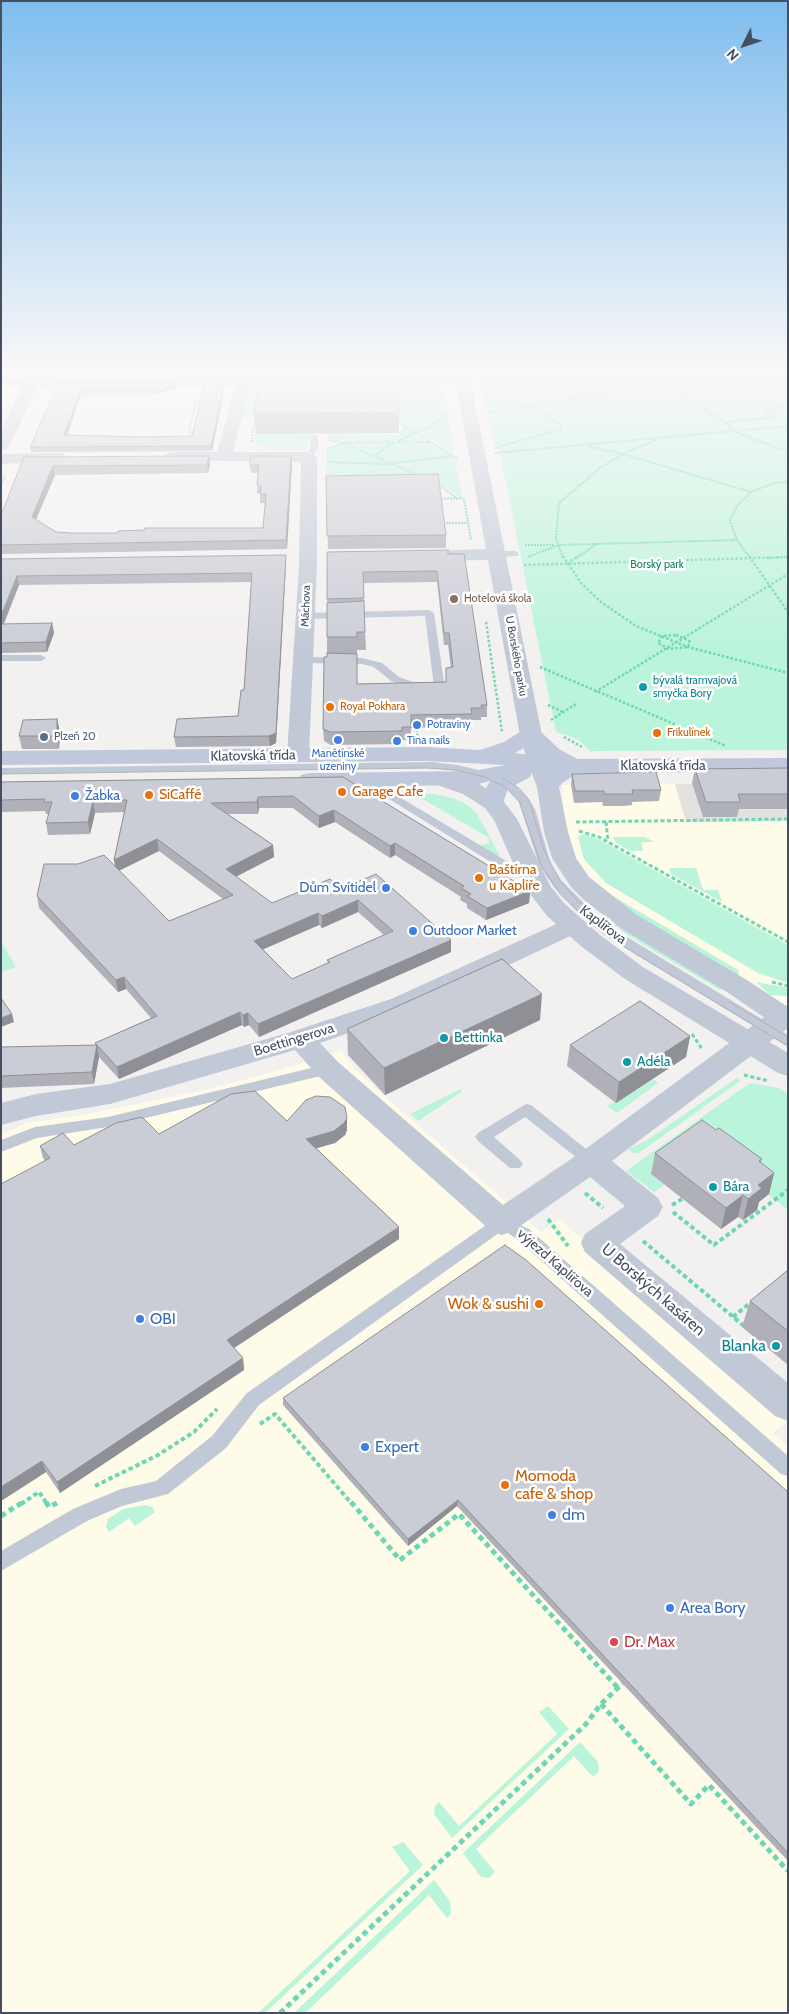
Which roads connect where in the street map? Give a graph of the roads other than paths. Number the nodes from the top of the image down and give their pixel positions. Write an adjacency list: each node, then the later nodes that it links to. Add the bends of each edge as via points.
1 (318, 465): 5 (street, Máchova)
2 (480, 465): 3 (street, U Borského parku)
3 (506, 554): 4 (street); 9 (street, U Borského parku)
4 (413, 556)
5 (306, 616): 7 (street, Máchova); 7 (lane, via 428,614 440,689 421,688 395,679 378,664)
6 (41, 658): 8 (lane)
7 (304, 660): 10 (street, Máchova)
8 (2, 661)
9 (531, 735): 11 (main road, via 500,752); 13 (street, U Borského parku); 15 (main road, via 551,754)
10 (298, 755): 11 (main road, Klatovská třída); 12 (main road, Klatovská třída)
11 (468, 756): 19 (main road, Klatovská třída)
12 (1, 758)
13 (539, 764): 15 (main road, Klatovská třída); 19 (main road); 21 (street, Kaplířova)
14 (788, 765): 15 (main road, Klatovská třída)
15 (573, 766): 21 (main road, via 553,779)
16 (1, 771): 17 (lane, Klatovská třída)
17 (437, 772): 18 (main road, Klatovská třída); 19 (lane, Klatovská třída); 19 (street, Klatovská třída, via 471,789)
18 (364, 779): 20 (main road, Klatovská třída); 22 (lane, via 511,869)
19 (498, 780): 22 (street, Kaplířova, via 505,819); 24 (lane, Kaplířova, via 524,800 545,865 579,907 612,934)
20 (1, 783)
21 (548, 788): 24 (street, Kaplířova, via 564,858 580,882 608,908 737,986)
22 (532, 878): 23 (street, Kaplířova)
23 (572, 925): 24 (street, Kaplířova, via 634,972); 25 (street, Boettingerova, via 401,1005)
24 (777, 1028): 26 (street, Kaplířova); 31 (street)
25 (301, 1039): 27 (street, výjezd Kaplířova); 28 (street, Boettingerova, via 110,1094 36,1105)
26 (788, 1066)
27 (328, 1069): 29 (lane, via 108,1122 35,1133); 32 (street, výjezd Kaplířova)
28 (1, 1114)
29 (1, 1146)
30 (514, 1164): 31 (lane, via 483,1137 526,1110)
31 (578, 1170): 32 (street); 33 (street, U Borských kasáren, via 647,1207 597,1243)
32 (502, 1222): 34 (lane, výjezd Kaplířova, via 523,1234); 35 (lane, via 253,1399 219,1442 161,1488 122,1498 80,1515)
33 (788, 1405)
34 (788, 1468)
35 (1, 1562)

